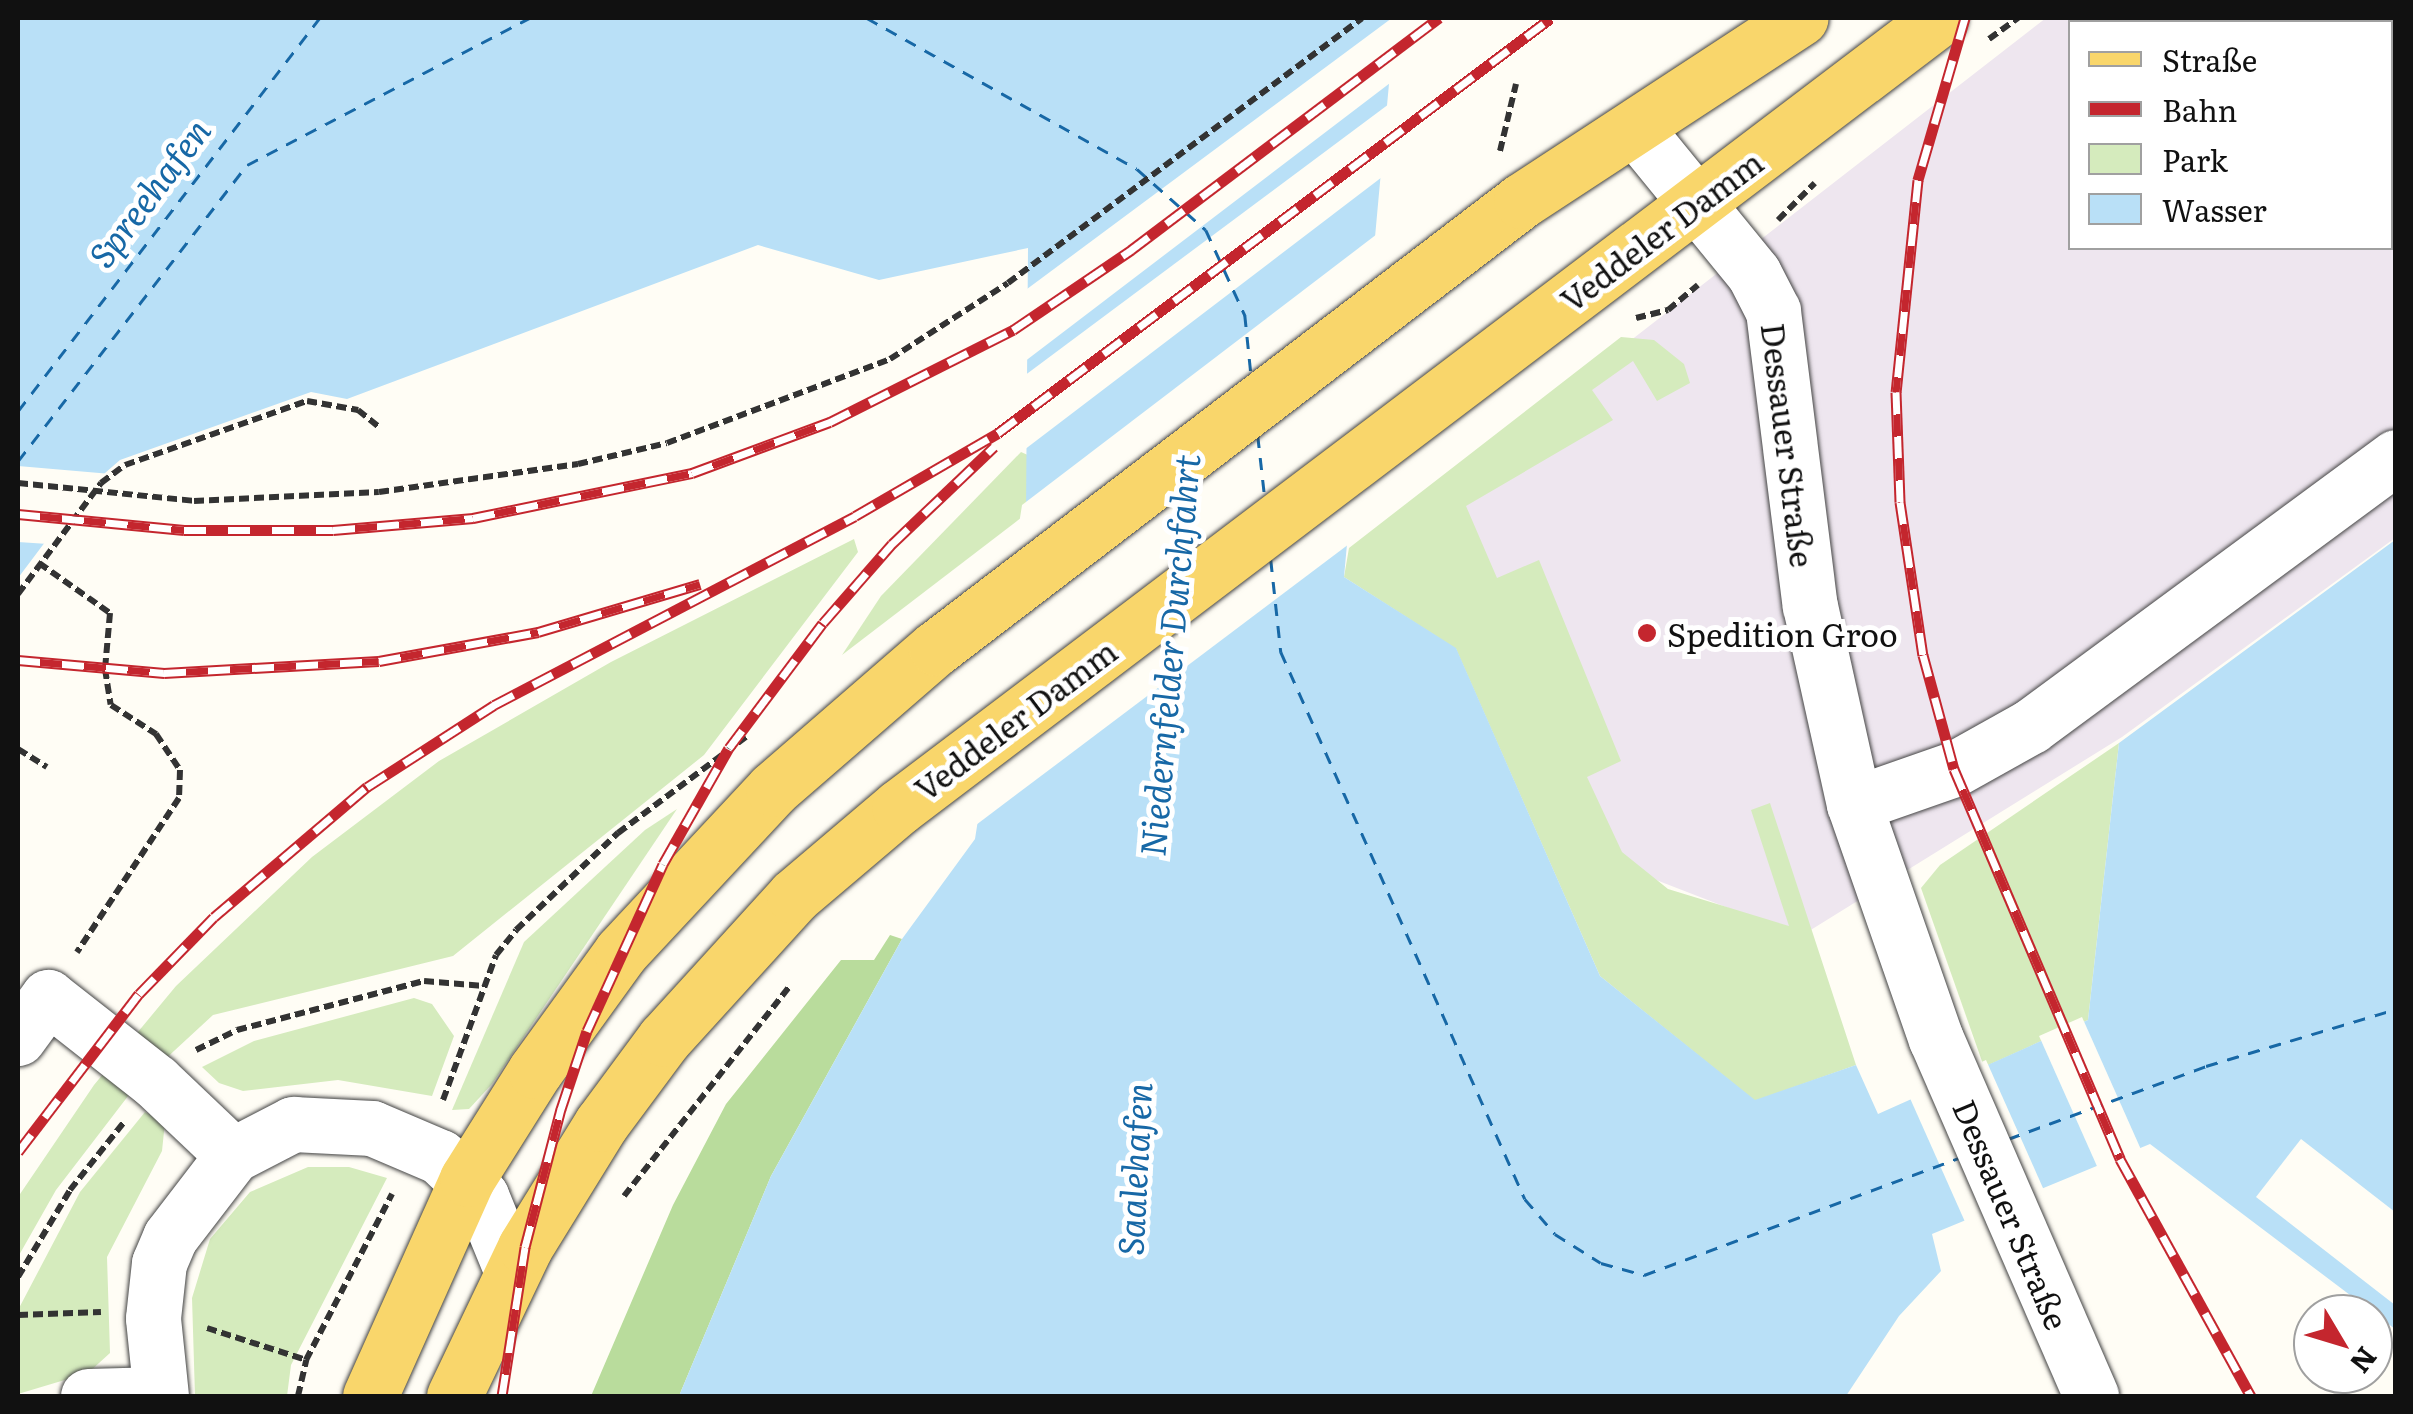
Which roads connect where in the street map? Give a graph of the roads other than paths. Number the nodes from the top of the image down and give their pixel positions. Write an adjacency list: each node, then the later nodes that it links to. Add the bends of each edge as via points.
1 (1801, 18): 3 (main road)
2 (1940, 18): 4 (main road, Veddeler Damm)
3 (1635, 128): 4 (street, Dessauer Straße); 9 (main road, via 1522,202 843,725 686,878 621,952)
4 (1696, 204): 6 (street, Dessauer Straße, via 1754,274 1773,311 1810,606); 10 (main road, Veddeler Damm, via 842,853 701,996 601,1124)
5 (2396, 457): 6 (street, via 2031,726 1954,769)
6 (1854, 804): 15 (street, Dessauer Straße, via 1936,1039)
7 (33, 1018): 8 (street, via 156,1082)
8 (233, 1156): 9 (street, via 292,1124 328,1122 410,1140); 11 (street, via 188,1206 159,1263 153,1318)
9 (466, 1179): 10 (street, via 494,1218); 13 (main road)
10 (512, 1272): 14 (main road, Veddeler Damm)
11 (161, 1395): 12 (street)
12 (88, 1396)
13 (370, 1396)
14 (454, 1396)
15 (2091, 1396)

